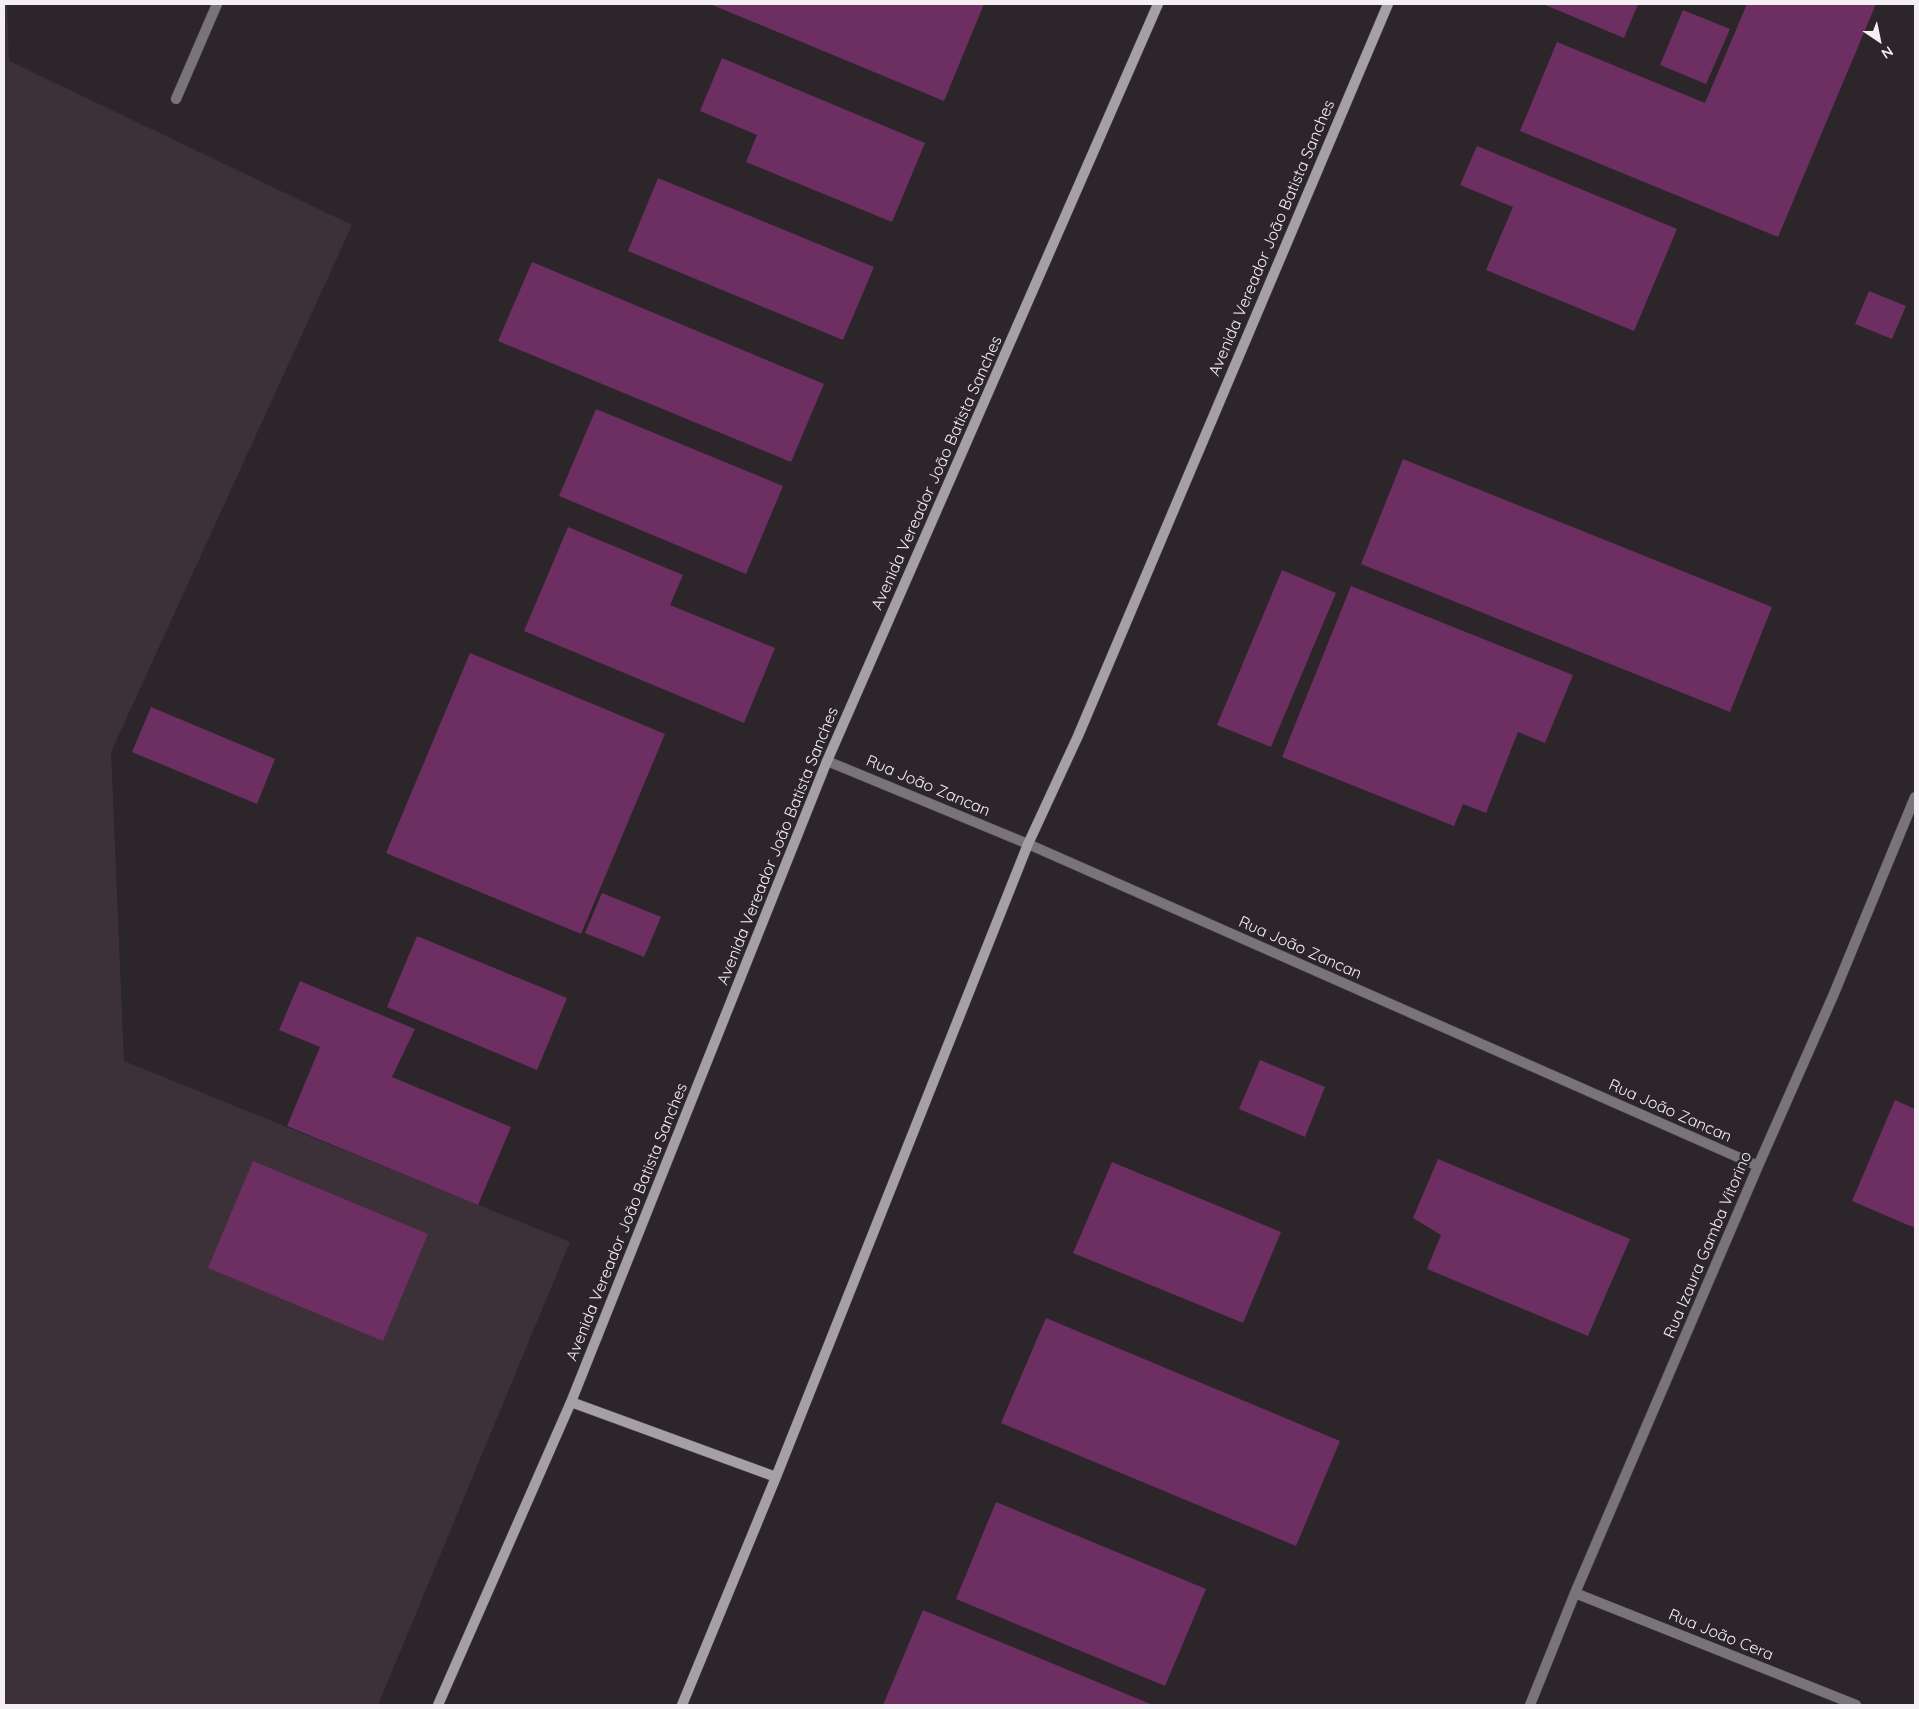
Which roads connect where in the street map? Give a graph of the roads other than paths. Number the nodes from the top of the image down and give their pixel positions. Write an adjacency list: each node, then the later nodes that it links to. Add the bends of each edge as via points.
1 (217, 4): 4 (street)
2 (1158, 4): 5 (street, Avenida Vereador João Batista Sanches)
3 (1388, 4): 7 (street, Avenida Vereador João Batista Sanches, via 1078,736)
4 (176, 99)
5 (827, 761): 7 (street, Rua João Zancan); 9 (street, Avenida Vereador João Batista Sanches)
6 (1915, 797): 8 (street, Rua Izaura Gamba Vitorino)
7 (1028, 844): 8 (street, Rua João Zancan); 10 (street, Avenida Vereador João Batista Sanches)
8 (1758, 1166): 11 (street, Rua Izaura Gamba Vitorino)
9 (571, 1402): 10 (street); 12 (street, Avenida Vereador João Batista Sanches)
10 (776, 1477): 13 (street, Avenida Vereador João Batista Sanches)
11 (1575, 1593): 14 (street, Rua Izaura Gamba Vitorino); 15 (street, Rua João Cera)
12 (438, 1705)
13 (682, 1705)
14 (1530, 1705)
15 (1856, 1705)

